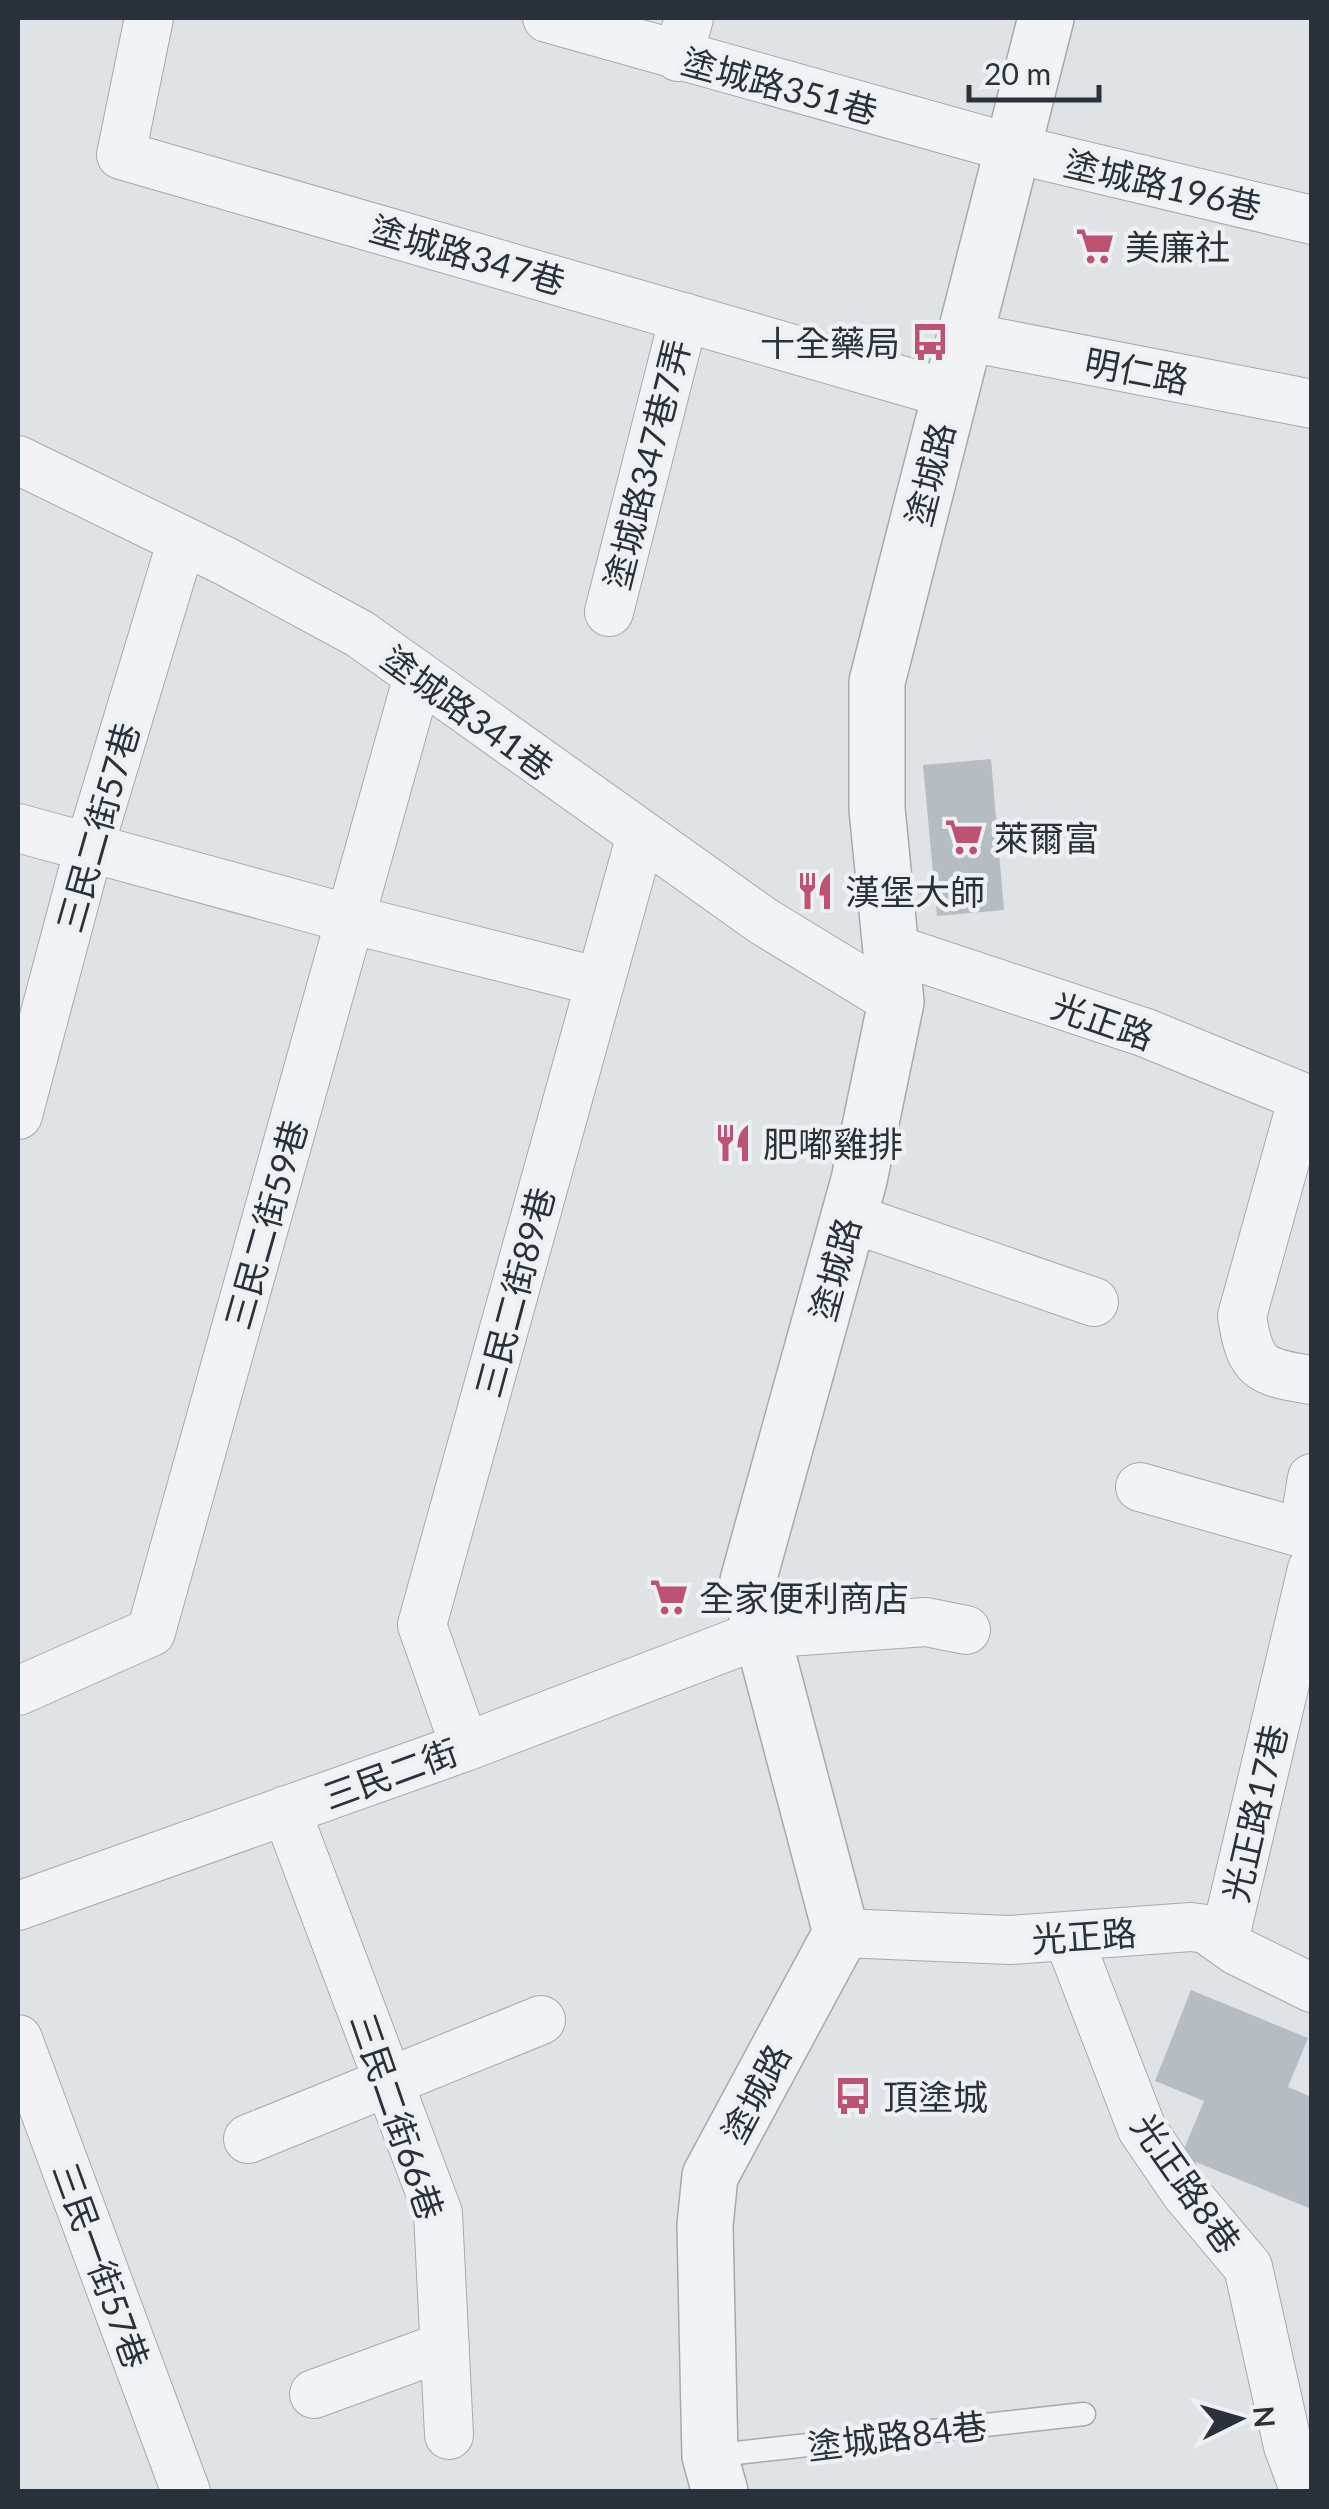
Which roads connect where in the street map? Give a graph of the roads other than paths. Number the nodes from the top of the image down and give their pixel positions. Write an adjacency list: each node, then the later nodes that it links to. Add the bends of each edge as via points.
1 (149, 18): 7 (street, 塗城路347巷, via 121,155)
2 (547, 18): 4 (street, 塗城路351巷)
3 (1046, 18): 5 (street, 塗城路)
4 (684, 37): 5 (street, 塗城路351巷)
5 (1014, 150): 6 (street, 塗城路196巷); 8 (street, 塗城路)
6 (1312, 220)
7 (684, 317): 9 (street, 塗城路347巷); 13 (street, 塗城路347巷7弄)
8 (963, 336): 9 (street, 塗城路); 10 (street, 明仁路)
9 (948, 394): 19 (street, 塗城路, via 877,682 877,809)
10 (1312, 404)
11 (18, 460): 12 (street, 塗城路341巷)
12 (182, 540): 14 (street, 塗城路341巷, via 360,634); 17 (street, 三民二街57巷)
13 (609, 612)
14 (418, 676): 16 (street, 塗城路341巷); 18 (street, 三民二街59巷)
15 (18, 828): 17 (street)
16 (641, 835): 20 (street, 三民二街89巷); 21 (street, 塗城路341巷, via 763,921)
17 (89, 848): 18 (street); 23 (street, 三民二街57巷)
18 (350, 919): 20 (street); 32 (street, 三民二街59巷, via 151,1632)
19 (891, 948): 21 (street, 塗城路); 22 (street, 光正路, via 1146,1034)
20 (600, 982): 33 (street, 三民二街89巷, via 422,1625)
21 (896, 1002): 24 (street, 塗城路)
22 (1307, 1099): 26 (street, via 1242,1316 1247,1349 1258,1363)
23 (18, 1115)
24 (848, 1216): 25 (street); 31 (street, 塗城路, via 748,1580)
25 (1094, 1302)
26 (1312, 1380)
27 (1312, 1478): 29 (street, 光正路17巷)
28 (1140, 1487): 29 (street)
29 (1309, 1546): 38 (street, 光正路17巷)
30 (947, 1614): 31 (street, 三民二街)
31 (760, 1634): 33 (street, 三民二街); 36 (street, 塗城路)
32 (18, 1691)
33 (465, 1746): 34 (street, 三民二街)
34 (286, 1810): 35 (street, 三民二街); 42 (street, 三民二街66巷)
35 (18, 1906)
36 (842, 1933): 37 (street, 光正路); 48 (street, 塗城路, via 710,2176 705,2243)
37 (1068, 1937): 38 (street, 光正路, via 1191,1927); 50 (street, 光正路8巷, via 1142,2130 1248,2267 1288,2446)
38 (1224, 1941): 39 (street, 光正路)
39 (1312, 1988)
40 (542, 2020): 42 (street)
41 (18, 2039): 49 (street, 三民一街57巷)
42 (388, 2081): 43 (street); 44 (street, 三民二街66巷, via 438,2213)
43 (248, 2139)
44 (445, 2346): 45 (street); 47 (street, 三民二街66巷)
45 (314, 2394)
46 (1084, 2414): 48 (lane, 塗城路84巷)
47 (449, 2435)
48 (715, 2474)
49 (186, 2492)
50 (1305, 2492)

